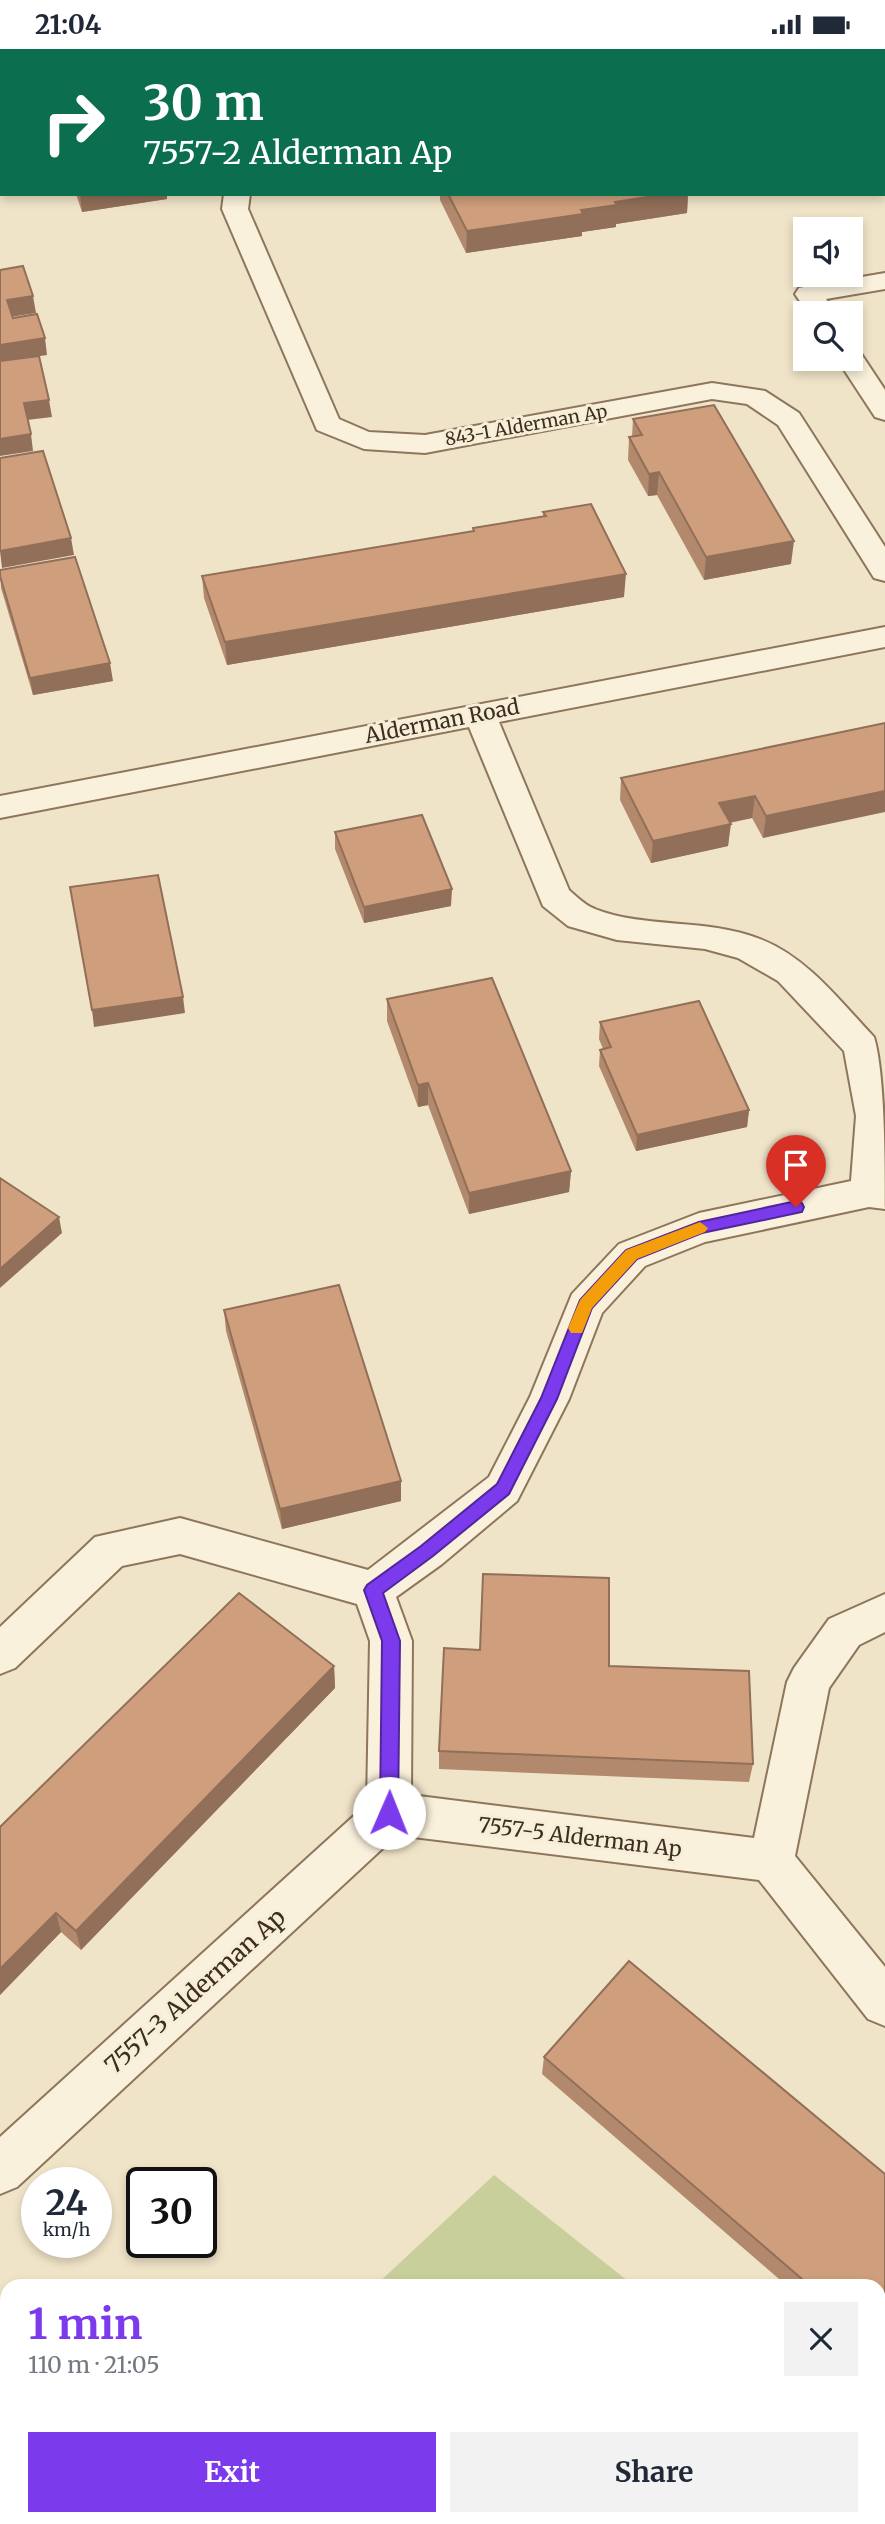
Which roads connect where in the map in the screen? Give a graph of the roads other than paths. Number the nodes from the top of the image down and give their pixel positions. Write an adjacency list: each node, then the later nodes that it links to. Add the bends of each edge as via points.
1 (237, 196): 6 (street, 843-1 Alderman Ap, via 234,209 327,424 364,440 425,444 712,391 755,397 789,419)
2 (885, 281): 3 (street, via 809,294)
3 (814, 301)
4 (859, 371): 5 (street)
5 (885, 411)
6 (885, 571)
7 (885, 637): 8 (street, Alderman Road)
8 (480, 714): 9 (street, Alderman Road); 10 (street, via 555,897 580,917 617,928 705,937 749,948 790,972 861,1046 874,1116)
9 (0, 807)
10 (877, 1193): 11 (street, via 699,1228 632,1255 586,1305 549,1399 503,1489)
11 (373, 1590): 13 (street, via 180,1536 110,1550); 14 (street, via 391,1641)
12 (885, 1612): 15 (street, via 844,1632 809,1682)
13 (0, 1655)
14 (389, 1813): 15 (street, 7557-5 Alderman Ap); 17 (street, 7557-3 Alderman Ap)
15 (771, 1861): 16 (street)
16 (885, 2003)
17 (0, 2170)

